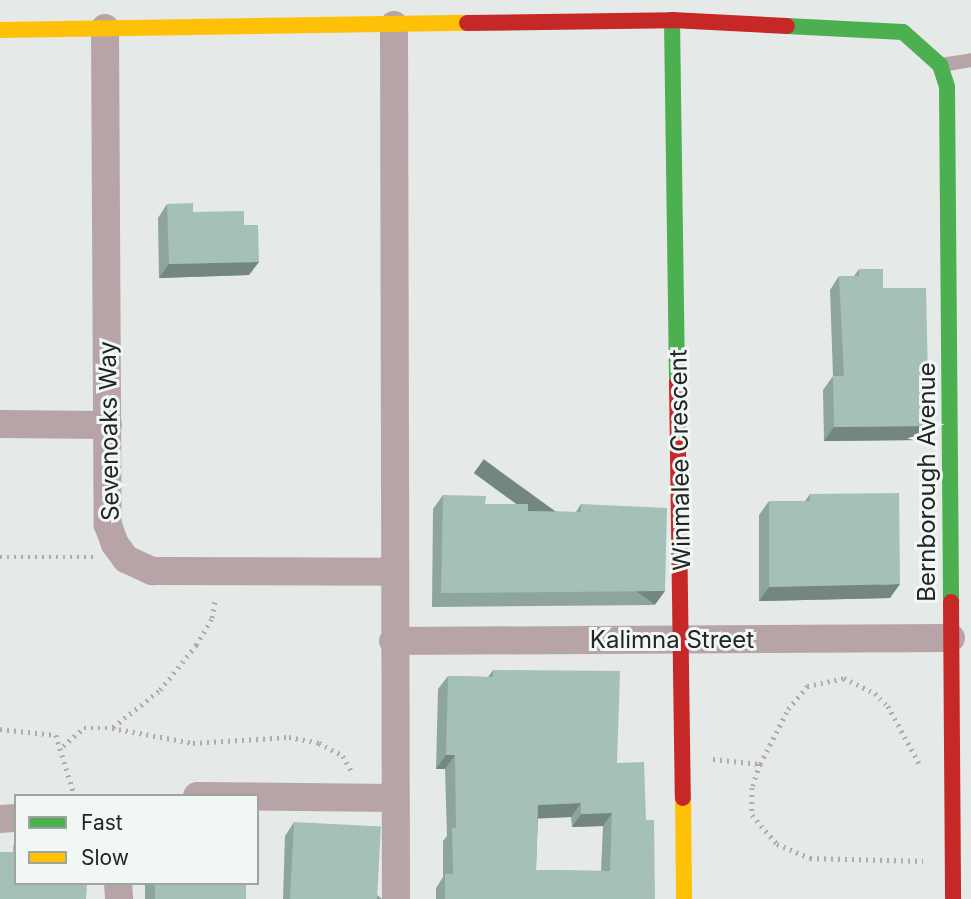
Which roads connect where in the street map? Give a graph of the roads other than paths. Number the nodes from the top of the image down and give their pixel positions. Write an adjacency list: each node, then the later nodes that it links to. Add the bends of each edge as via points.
1 (671, 20): 2 (street); 6 (street, via 903,32); 11 (street, Winmalee Crescent)
2 (394, 25): 3 (street); 9 (street)
3 (105, 28): 4 (street); 8 (street, Sevenoaks Way)
4 (0, 30)
5 (971, 60): 6 (lane)
6 (940, 65): 10 (street, Bernborough Avenue, via 947,88)
7 (0, 424): 8 (street)
8 (107, 425): 9 (street, Sevenoaks Way, via 108,525 126,559 152,571 182,574)
9 (395, 572): 12 (street)
10 (951, 638): 11 (street, Kalimna Street); 17 (street, Bernborough Avenue)
11 (684, 640): 12 (street, Kalimna Street); 16 (street, Winmalee Crescent)
12 (393, 641): 14 (street)
13 (259, 797): 14 (street)
14 (394, 798): 15 (street)
15 (396, 899)
16 (684, 899)
17 (953, 899)

